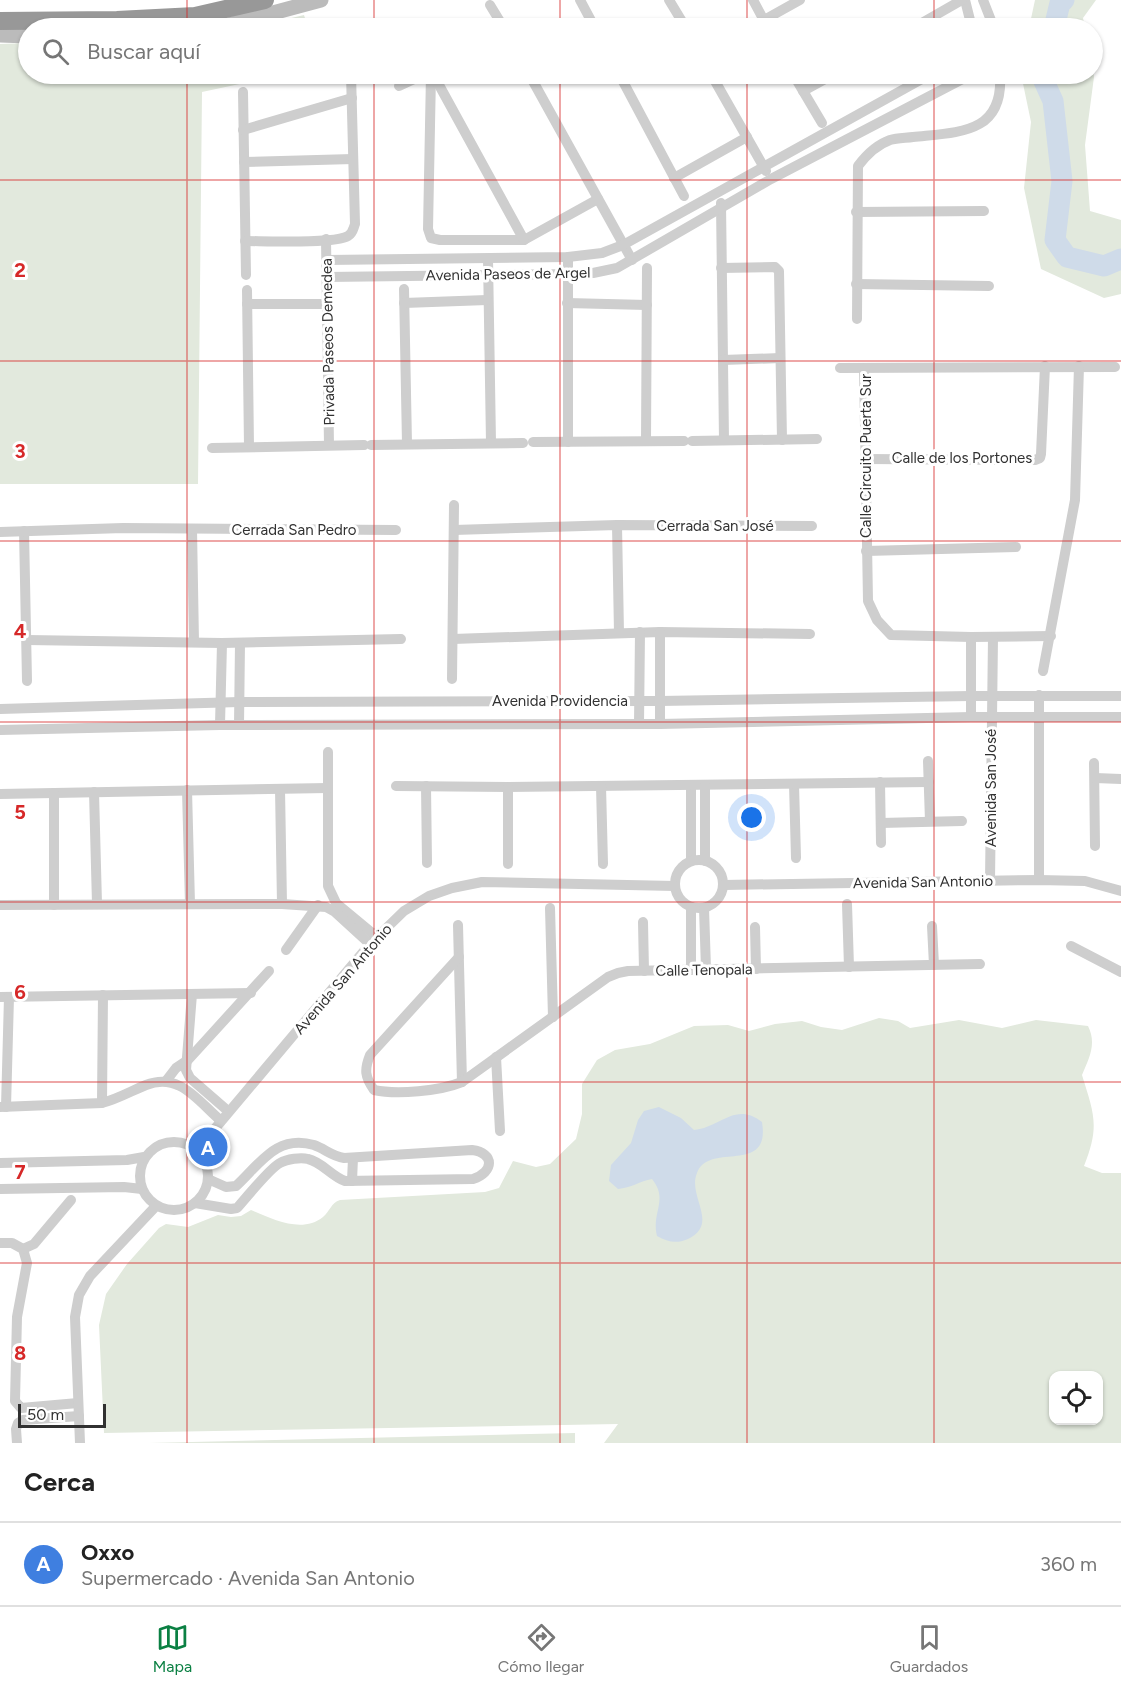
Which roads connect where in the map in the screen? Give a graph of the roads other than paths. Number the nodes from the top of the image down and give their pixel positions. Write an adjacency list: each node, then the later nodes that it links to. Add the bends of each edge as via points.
1 (265, 0): 10 (highway)
2 (321, 0): 11 (street)
3 (580, 0): 13 (street)
4 (669, 0): 14 (street)
5 (753, 0): 15 (street)
6 (800, 0): 16 (street)
7 (964, 0): 17 (street); 18 (street)
8 (983, 0): 19 (street)
9 (490, 5): 12 (street)
10 (209, 18)
11 (254, 18)
12 (498, 18)
13 (590, 18)
14 (680, 18)
15 (763, 18)
16 (774, 18)
17 (931, 18)
18 (969, 18)
19 (990, 18)
20 (0, 21): 21 (highway)
21 (18, 21)
22 (0, 35): 23 (street)
23 (18, 36)
24 (351, 84): 39 (street)
25 (403, 84): 36 (street)
26 (432, 84): 55 (street, via 428,229 431,238)
27 (438, 84): 55 (street)
28 (535, 84): 50 (street)
29 (624, 84): 46 (street)
30 (717, 84): 42 (street)
31 (799, 84): 37 (street)
32 (816, 84): 37 (street)
33 (911, 84): 40 (street, Avenida Paseos de Argel)
34 (953, 84): 47 (street, Avenida Paseos de Argel)
35 (1001, 84): 53 (street, via 993,111 966,131 891,140 871,150 858,166)
36 (399, 86)
37 (803, 91): 40 (street)
38 (243, 92): 41 (street)
39 (352, 98): 41 (street); 43 (street)
40 (824, 127): 45 (street, Avenida Paseos de Argel)
41 (243, 130): 44 (street)
42 (747, 137): 45 (street); 46 (street)
43 (353, 159): 44 (street); 54 (street, via 353,231 345,237)
44 (244, 162): 56 (street)
45 (764, 166): 47 (street); 48 (street, Avenida Paseos de Argel)
46 (674, 178): 49 (street)
47 (771, 179): 51 (street, Avenida Paseos de Argel)
48 (720, 191): 51 (street); 57 (street, Avenida Paseos de Argel)
49 (684, 196)
50 (598, 199): 55 (street); 57 (street)
51 (721, 207): 61 (street, Avenida Paseos de Argel); 63 (street)
52 (984, 211): 53 (street)
53 (856, 212): 68 (street)
54 (326, 240): 56 (street); 60 (street, Privada Paseos Demedea)
55 (524, 240)
56 (245, 241): 65 (street)
57 (623, 245): 58 (street, Avenida Paseos de Argel, via 602,253); 61 (street)
58 (568, 257): 59 (street, Avenida Paseos de Argel); 64 (street)
59 (488, 259): 60 (street, Avenida Paseos de Argel); 66 (street)
60 (327, 260): 67 (street, Privada Paseos Demedea)
61 (632, 260): 64 (street, Avenida Paseos de Argel, via 601,272)
62 (647, 268): 77 (street)
63 (721, 268): 79 (street, via 777,268); 80 (street)
64 (568, 274): 66 (street, Avenida Paseos de Argel); 74 (street)
65 (246, 275)
66 (487, 276): 67 (street, Avenida Paseos de Argel); 72 (street)
67 (327, 277): 76 (street, Privada Paseos Demedea)
68 (856, 284): 69 (street); 78 (street)
69 (989, 286)
70 (404, 289): 73 (street)
71 (247, 291): 75 (street)
72 (487, 300): 73 (street); 92 (street)
73 (404, 303): 91 (street)
74 (567, 303): 77 (street); 90 (street)
75 (247, 304): 76 (street); 94 (street)
76 (328, 304): 93 (street, Privada Paseos Demedea)
77 (646, 305): 89 (street)
78 (856, 319)
79 (780, 358): 80 (street); 88 (street)
80 (723, 360): 87 (street)
81 (1045, 366): 82 (street, Calle Circuito Puerta Sur); 85 (street, Calle Circuito Puerta Sur); 96 (street, Calle de los Portones, via 1040,458)
82 (1079, 366): 83 (street, Calle Circuito Puerta Sur); 111 (street, via 1075,500)
83 (1115, 367)
84 (840, 368): 85 (street)
85 (864, 368): 96 (street, Calle Circuito Puerta Sur)
86 (817, 439): 88 (street, Privada Paseos Demedea)
87 (723, 440): 88 (street, Privada Paseos Demedea); 89 (street, Privada Paseos Demedea)
88 (782, 440)
89 (646, 441): 90 (street, Privada Paseos Demedea)
90 (568, 442): 92 (street, Privada Paseos Demedea)
91 (407, 444): 92 (street, Privada Paseos Demedea); 93 (street, Privada Paseos Demedea)
92 (491, 444)
93 (329, 446): 94 (street, Privada Paseos Demedea)
94 (249, 447): 95 (street, Privada Paseos Demedea)
95 (212, 448)
96 (865, 459): 106 (street, Calle Circuito Puerta Sur)
97 (454, 505): 102 (street)
98 (617, 525): 99 (street, Cerrada San José); 102 (street, Cerrada San José); 109 (street)
99 (812, 526)
100 (192, 529): 101 (street, Cerrada San Pedro); 103 (street, Cerrada San Pedro); 117 (street)
101 (396, 530)
102 (454, 530): 115 (street)
103 (24, 531): 104 (street, Cerrada San Pedro); 116 (street)
104 (0, 532)
105 (1016, 547): 106 (street)
106 (866, 551): 112 (street, Calle Circuito Puerta Sur, via 868,602 891,635)
107 (640, 632): 108 (street); 109 (street); 127 (street)
108 (660, 632): 110 (street); 128 (street)
109 (619, 633): 115 (street)
110 (810, 634)
111 (1051, 636): 113 (street, Calle Circuito Puerta Sur); 120 (street)
112 (971, 637): 113 (street, Calle Circuito Puerta Sur); 124 (street)
113 (993, 637): 125 (street)
114 (401, 639): 119 (street)
115 (453, 639): 121 (street)
116 (27, 640): 117 (street); 122 (street)
117 (194, 642): 118 (street)
118 (222, 643): 119 (street); 130 (street)
119 (240, 643): 129 (street)
120 (1043, 671)
121 (452, 680)
122 (27, 681)
123 (1039, 695): 125 (street, Avenida Providencia); 126 (street, Avenida Providencia); 135 (street)
124 (971, 696): 125 (street, Avenida Providencia); 128 (street, Avenida Providencia); 132 (street)
125 (992, 696): 133 (street, Avenida San José)
126 (1121, 696)
127 (639, 701): 128 (street, Avenida Providencia); 129 (street, Avenida Providencia); 136 (street)
128 (660, 701): 137 (street)
129 (239, 702): 130 (street, Avenida Providencia); 139 (street)
130 (221, 703): 131 (street, Avenida Providencia); 138 (street)
131 (0, 709)
132 (971, 717): 133 (street, Avenida Providencia); 137 (street, Avenida Providencia)
133 (992, 717): 135 (street, Avenida Providencia); 173 (street, Avenida San José)
134 (1121, 717): 135 (street, Avenida Providencia)
135 (1039, 718): 172 (street)
136 (639, 724): 137 (street, Avenida Providencia); 139 (street, Avenida Providencia)
137 (660, 724)
138 (220, 725): 139 (street, Avenida Providencia); 140 (street, Avenida Providencia)
139 (239, 725)
140 (0, 730)
141 (328, 752): 155 (street)
142 (928, 761): 147 (street)
143 (1094, 764): 144 (street)
144 (1095, 778): 145 (street); 165 (street)
145 (1121, 779)
146 (880, 782): 147 (street); 150 (street); 163 (street)
147 (929, 782): 161 (street)
148 (691, 784): 149 (street); 153 (street); 167 (street)
149 (705, 784): 150 (street); 168 (street)
150 (794, 784): 166 (street)
151 (396, 786): 152 (street)
152 (426, 786): 154 (street); 169 (street)
153 (601, 786): 154 (street); 171 (street)
154 (508, 787): 170 (street)
155 (328, 788): 156 (street); 191 (street, via 328,886 336,903)
156 (280, 789): 157 (street); 179 (street)
157 (187, 790): 158 (street); 178 (street)
158 (94, 792): 159 (street); 177 (street)
159 (54, 793): 160 (street); 182 (street)
160 (0, 794)
161 (930, 821): 162 (street); 163 (street)
162 (962, 821)
163 (881, 823): 164 (street)
164 (881, 843)
165 (1095, 846)
166 (796, 858)
167 (692, 861): 168 (street); 175 (street, via 679,871)
168 (705, 861): 174 (street, via 719,870)
169 (427, 863)
170 (508, 864)
171 (603, 864)
172 (1039, 880): 173 (street, Avenida San Antonio); 176 (street, Avenida San Antonio, via 1085,881)
173 (990, 881): 174 (street, Avenida San Antonio)
174 (724, 885): 186 (street, via 721,896)
175 (675, 886): 184 (street, via 680,899); 191 (street, Avenida San Antonio, via 482,882 429,896 404,911)
176 (1121, 891)
177 (97, 904): 178 (street); 182 (street)
178 (190, 904): 179 (street)
179 (282, 904): 183 (street)
180 (847, 904): 197 (street)
181 (0, 905): 182 (street)
182 (54, 905)
183 (318, 905): 191 (street, via 335,912); 193 (street)
184 (691, 907): 186 (street); 201 (street)
185 (550, 908): 208 (street)
186 (704, 908): 198 (street)
187 (643, 922): 200 (street)
188 (458, 925): 194 (street)
189 (932, 926): 196 (street)
190 (755, 927): 199 (street)
191 (374, 941): 215 (street, Avenida San Antonio)
192 (1071, 946): 203 (street)
193 (286, 950)
194 (459, 957): 212 (street); 212 (street, Calle Tenopala, via 370,1055 365,1066 366,1079 374,1090 386,1093 449,1087)
195 (980, 964): 196 (street, Calle Tenopala)
196 (934, 965): 197 (street, Calle Tenopala)
197 (849, 967): 199 (street, Calle Tenopala)
198 (706, 969): 199 (street, Calle Tenopala); 201 (street, Calle Tenopala)
199 (756, 969)
200 (644, 970): 201 (street, Calle Tenopala); 208 (street, Calle Tenopala, via 618,973)
201 (691, 970)
202 (269, 971): 204 (street)
203 (1121, 972)
204 (251, 993): 205 (street); 210 (street)
205 (192, 994): 206 (street); 210 (street)
206 (103, 995): 207 (street); 213 (street)
207 (5, 997): 214 (street)
208 (553, 1017): 209 (street, Calle Tenopala)
209 (496, 1058): 212 (street, Calle Tenopala); 216 (street)
210 (188, 1060): 211 (street); 215 (street, via 187,1074)
211 (166, 1081): 213 (street, via 148,1084); 215 (street, via 180,1085)
212 (462, 1082)
213 (102, 1103): 214 (street)
214 (3, 1107)
215 (224, 1116): 217 (street, Avenida San Antonio)
216 (500, 1131)
217 (197, 1150): 218 (street, via 175,1141 153,1148); 222 (street, via 208,1168)
218 (144, 1157): 220 (street); 226 (street, via 139,1178)
219 (352, 1158): 221 (street, via 333,1156 316,1146 299,1143 266,1154); 223 (street); 223 (street, via 472,1150 481,1151 489,1162 483,1176 474,1179)
220 (0, 1163)
221 (247, 1175): 222 (street, via 236,1186 226,1187); 224 (street)
222 (208, 1179): 228 (street)
223 (352, 1181): 224 (street, via 335,1178 308,1159 295,1159 279,1163)
224 (260, 1184): 228 (street, via 237,1208)
225 (0, 1189): 226 (street)
226 (142, 1189): 229 (street)
227 (70, 1200): 231 (street, via 34,1244)
228 (195, 1203): 229 (street, via 176,1210)
229 (156, 1206): 232 (street, via 90,1276 79,1295 75,1317)
230 (0, 1243): 231 (street, via 12,1242)
231 (22, 1249): 232 (street, via 27,1263 17,1317 15,1401 21,1408)
232 (78, 1403): 233 (street)
233 (79, 1416): 234 (street, via 23,1420 16,1429); 235 (street)
234 (17, 1443)
235 (80, 1443)

